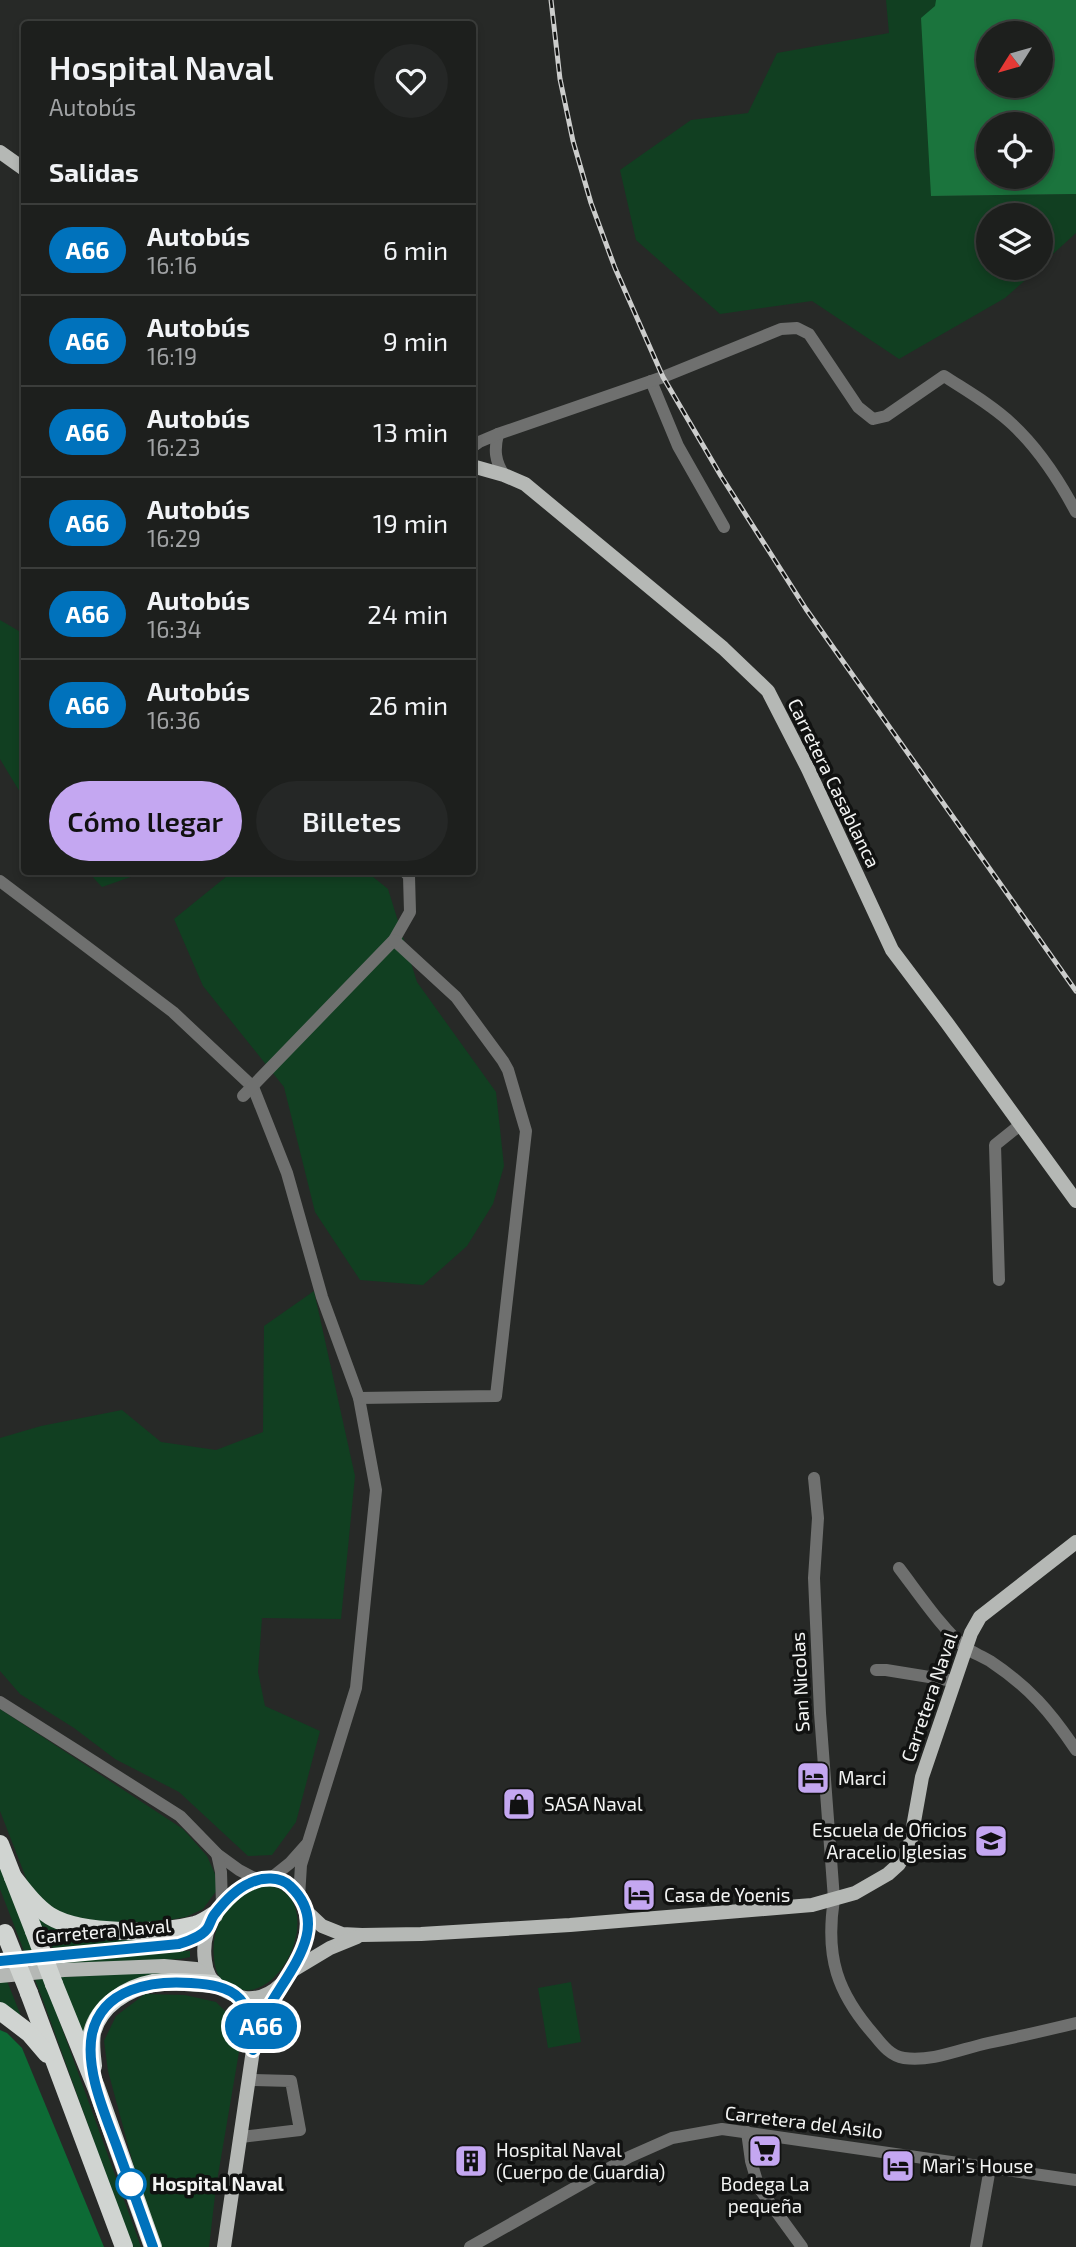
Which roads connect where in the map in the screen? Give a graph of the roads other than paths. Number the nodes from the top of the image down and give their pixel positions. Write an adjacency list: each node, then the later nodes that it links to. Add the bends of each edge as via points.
1 (0, 152): 2 (main road)
2 (21, 167)
3 (651, 381): 4 (street); 8 (street, via 781,328 797,328 809,334 858,407 873,419 886,416 944,376 973,394 1012,424 1037,451); 9 (street, via 678,446)
4 (498, 435): 5 (street); 7 (street, via 494,448)
5 (476, 444)
6 (476, 467): 7 (main road, Carretera Casablanca)
7 (504, 475): 15 (main road, Carretera Casablanca, via 525,484 723,648 768,691 892,950)
8 (1076, 512)
9 (724, 527)
10 (408, 875): 12 (street, via 410,912)
11 (0, 881): 13 (street, via 173,1013)
12 (394, 940): 13 (street); 18 (street, via 456,997 503,1061 526,1131 496,1396)
13 (253, 1087): 14 (street); 18 (street, via 287,1173 322,1297)
14 (243, 1096)
15 (1020, 1125): 16 (main road, Carretera Casablanca); 17 (street, via 995,1145)
16 (1076, 1201)
17 (999, 1280)
18 (359, 1398): 27 (street, via 376,1490 356,1688)
19 (814, 1478): 32 (street, San Nicolas, via 820,1713)
20 (1076, 1542): 22 (main road, Carretera Naval, via 980,1617)
21 (899, 1569): 22 (street)
22 (965, 1648): 24 (main road, Carretera Naval); 26 (street, via 1025,1686)
23 (876, 1670): 24 (street)
24 (954, 1681): 32 (main road, Carretera Naval, via 922,1777 906,1854 877,1882)
25 (0, 1702): 29 (street, via 180,1816)
26 (1076, 1750)
27 (312, 1836): 31 (street, via 290,1863); 33 (street, via 302,1865)
28 (0, 1844): 30 (highway)
29 (217, 1854): 31 (street, via 239,1870); 34 (street, via 221,1872)
30 (13, 1877): 34 (highway, via 52,1917 82,1927 143,1930 194,1925); 47 (highway, bridge)
31 (264, 1879): 33 (main road, via 289,1884); 34 (main road, via 240,1889)
32 (834, 1899): 36 (main road, Carretera Naval, via 812,1905 570,1925); 43 (street, San Nicolas, via 830,1925 839,1984 867,2027 892,2054 912,2058 936,2055)
33 (302, 1903): 36 (main road, Carretera Naval, via 322,1926); 39 (main road, via 306,1942)
34 (214, 1917): 37 (main road, Carretera Naval, via 179,1944); 40 (main road, via 204,1952)
35 (3, 1926): 45 (highway, bridge)
36 (362, 1935): 39 (main road, Carretera Naval, via 330,1948)
37 (0, 1961)
38 (0, 1976): 40 (main road, Carretera Naval, via 164,1966 196,1969)
39 (287, 1976): 41 (main road, via 264,1995); 44 (main road, via 265,2014)
40 (212, 1981): 41 (main road); 47 (highway, via 154,1983 116,1998 92,2033)
41 (239, 1997): 44 (main road, via 250,2020)
42 (0, 2011): 45 (highway, via 29,2033)
43 (1076, 2023)
44 (253, 2050): 46 (main road)
45 (54, 2062): 52 (highway)
46 (250, 2080): 49 (main road); 49 (street, via 291,2081 300,2130)
47 (96, 2087): 53 (highway)
48 (747, 2132): 50 (street, Carretera del Asilo); 55 (street, Carretera del Asilo, via 722,2129 672,2137); 56 (street, via 759,2188)
49 (241, 2137): 54 (main road)
50 (990, 2168): 51 (street, Carretera del Asilo); 57 (street)
51 (1076, 2180)
52 (124, 2247)
53 (153, 2247)
54 (224, 2247)
55 (470, 2247)
56 (802, 2247)
57 (976, 2247)

